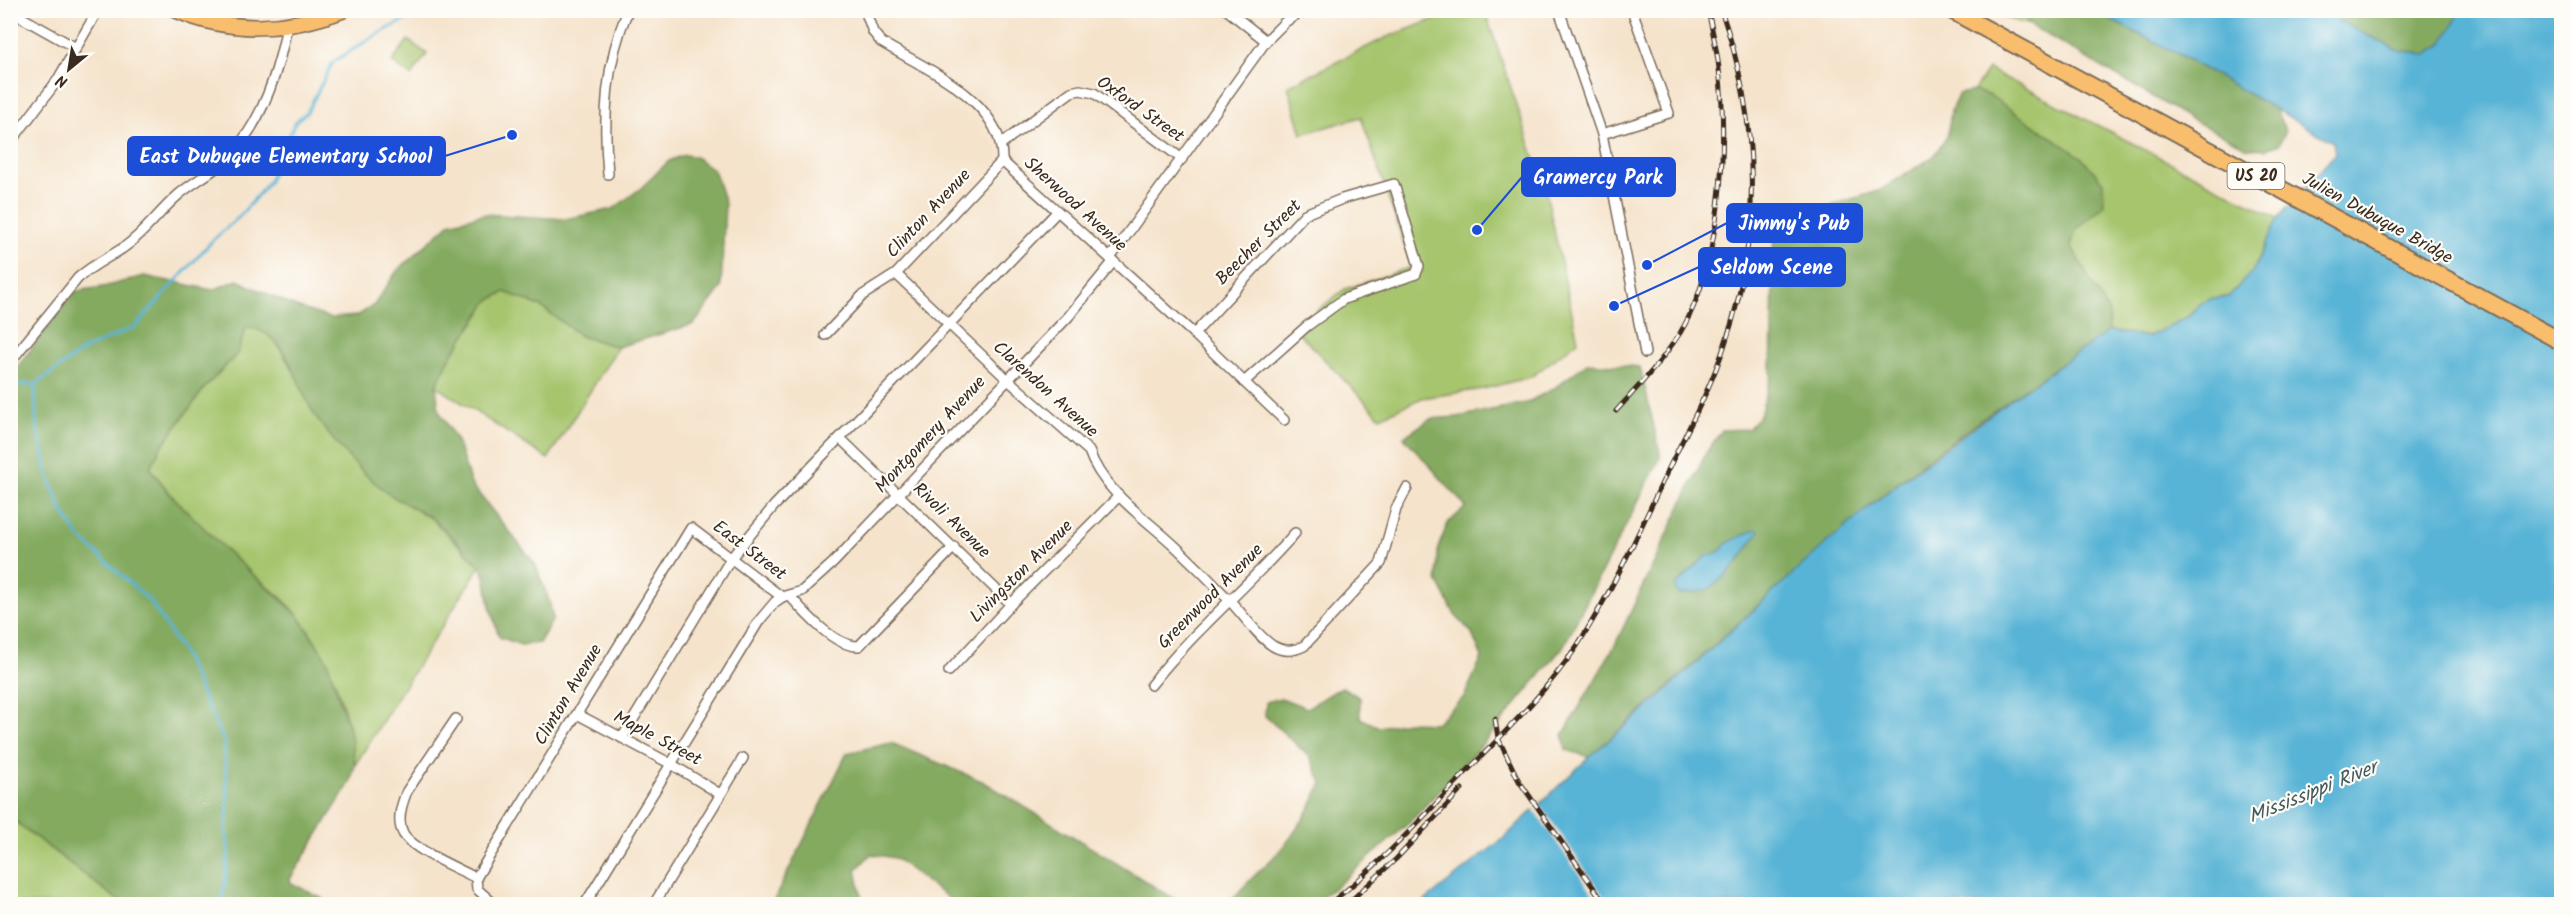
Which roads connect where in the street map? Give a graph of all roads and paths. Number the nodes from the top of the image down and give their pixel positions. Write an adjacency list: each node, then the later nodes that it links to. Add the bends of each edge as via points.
1 (98, 10): 14 (street)
2 (176, 10): 12 (main road, via 217,24 250,28)
3 (343, 10): 12 (main road)
4 (628, 10): 20 (street, via 613,51 608,81 604,122)
5 (865, 10): 17 (street, Sherwood Avenue, via 881,42 979,104)
6 (1227, 10): 13 (street)
7 (1303, 10): 13 (street, Montgomery Avenue)
8 (1558, 10): 15 (street)
9 (1632, 10): 15 (street, via 1669,113)
10 (1952, 10): 27 (highway, Julien Dubuque Bridge / US 20)
11 (10, 11): 14 (street)
12 (287, 26): 29 (street, via 271,85 236,149 183,190 126,246 78,278)
13 (1266, 40): 18 (street, Montgomery Avenue)
14 (76, 48): 16 (street, via 57,81)
15 (1602, 134): 28 (street)
16 (10, 143)
17 (1001, 144): 18 (street, Oxford Street, via 1066,95 1080,90 1094,93); 19 (street, Sherwood Avenue)
18 (1182, 159): 22 (street, Montgomery Avenue)
19 (1002, 160): 21 (street, Sherwood Avenue); 23 (street, Clinton Avenue)
20 (608, 174)
21 (1057, 212): 22 (street, Sherwood Avenue); 24 (street)
22 (1111, 260): 25 (street, Sherwood Avenue); 30 (street, Montgomery Avenue, via 1068,316)
23 (896, 274): 24 (street, Clarendon Avenue); 26 (street, Clinton Avenue, via 862,295)
24 (949, 324): 30 (street, Clarendon Avenue); 33 (street)
25 (1194, 334): 31 (street, Sherwood Avenue); 31 (street, Beecher Street, via 1305,214 1394,184 1419,266 1416,274 1344,299)
26 (825, 335)
27 (2562, 342)
28 (1645, 353)
29 (10, 362)
30 (1007, 379): 35 (street, Montgomery Avenue); 36 (street, Clarendon Avenue, via 1089,451 1094,464)
31 (1244, 382): 32 (street, Sherwood Avenue)
32 (1284, 420)
33 (841, 439): 35 (street, Rivoli Avenue); 40 (street, via 774,506)
34 (1407, 488): 42 (street, Clarendon Avenue, via 1395,510 1381,563 1298,649 1276,648)
35 (898, 494): 39 (street, Rivoli Avenue); 41 (street, Montgomery Avenue, via 810,585)
36 (1119, 496): 42 (street, Clarendon Avenue); 43 (street, Livingston Avenue)
37 (691, 528): 40 (street, East Street); 46 (street, Clinton Avenue)
38 (1295, 533): 42 (street, Greenwood Avenue)
39 (954, 547): 41 (street, East Street, via 859,646 848,645 812,621); 43 (street, Rivoli Avenue)
40 (732, 557): 41 (street, East Street); 48 (street)
41 (786, 596): 50 (street, Montgomery Avenue, via 775,602 759,621)
42 (1231, 601): 45 (street, Greenwood Avenue, via 1190,639)
43 (1011, 604): 44 (street, Livingston Avenue)
44 (949, 671)
45 (1151, 685)
46 (577, 714): 48 (street, Maple Street); 52 (street, Clinton Avenue)
47 (456, 719): 52 (street, via 407,791 400,825 408,840)
48 (622, 738): 50 (street, Maple Street)
49 (743, 758): 51 (street)
50 (673, 765): 51 (street, Maple Street); 54 (street, Montgomery Avenue)
51 (720, 794): 55 (street)
52 (476, 878): 53 (street, via 477,889)
53 (494, 904)
54 (585, 904)
55 (654, 904)

